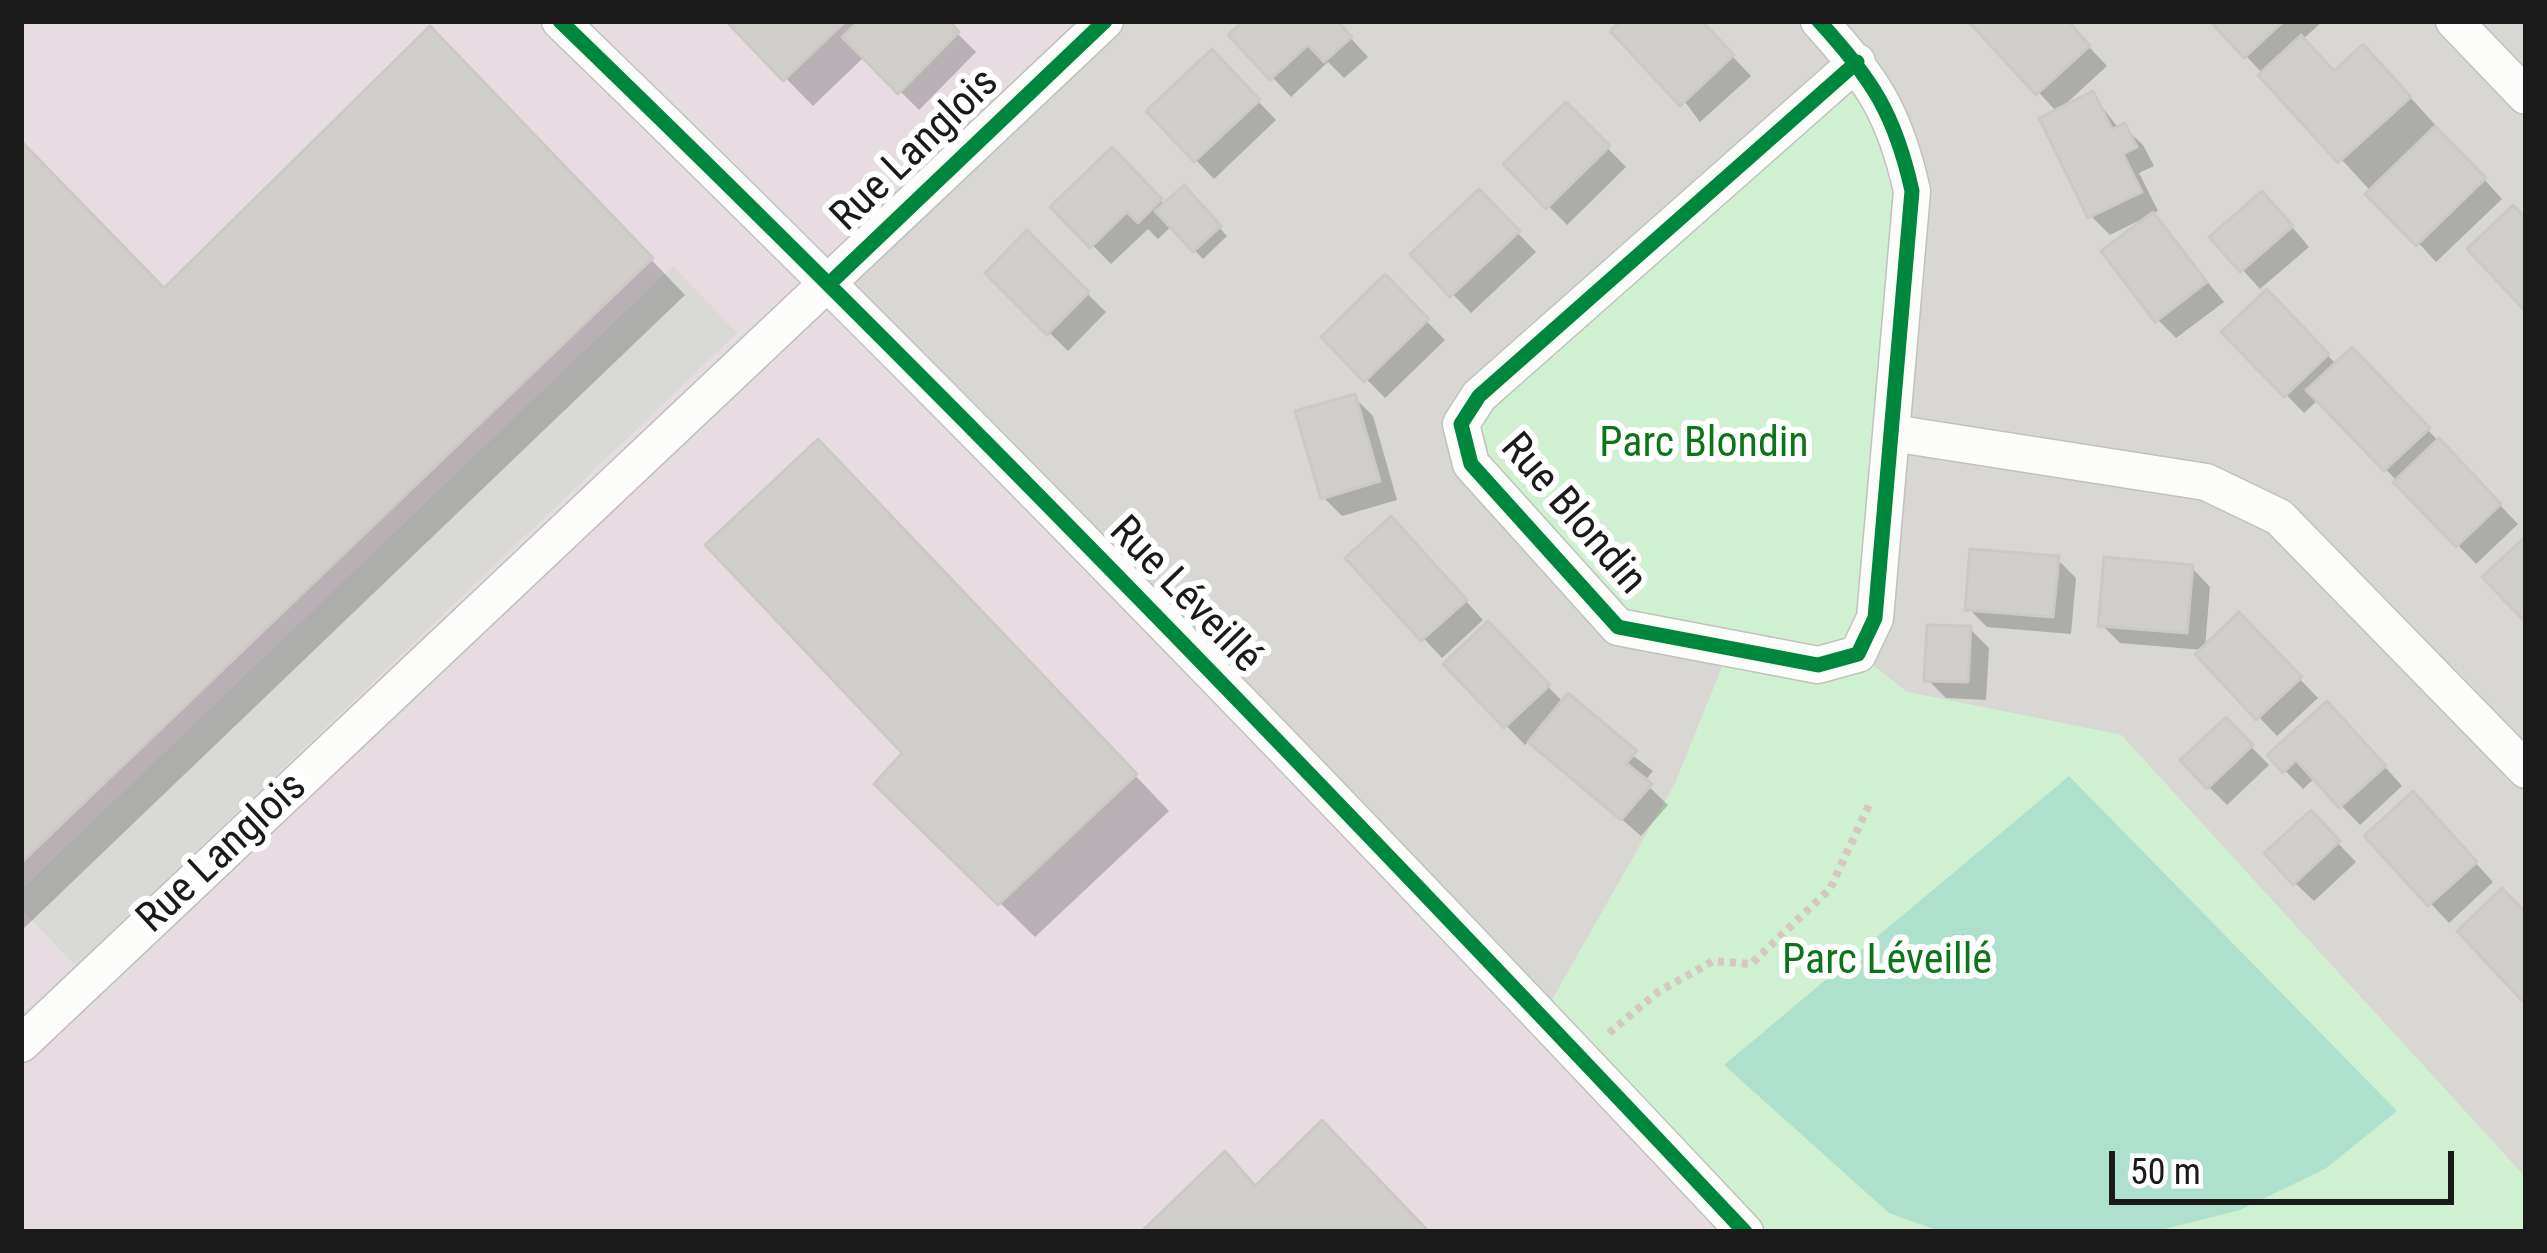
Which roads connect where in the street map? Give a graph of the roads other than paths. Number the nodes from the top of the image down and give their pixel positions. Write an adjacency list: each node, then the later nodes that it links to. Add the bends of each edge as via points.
1 (560, 21): 7 (street, Rue Léveillé)
2 (1105, 21): 7 (street, Rue Langlois)
3 (1819, 21): 5 (street, Rue Blondin)
4 (2454, 21): 6 (street)
5 (1857, 62): 8 (street, Rue Blondin, via 1900,133 1912,191); 8 (street, Rue Blondin, via 1479,396 1461,424 1471,464 1618,628 1818,665 1858,654 1875,618)
6 (2526, 96)
7 (829, 284): 10 (street, Rue Langlois); 11 (street, Rue Léveillé)
8 (1892, 433): 9 (street, via 2206,482 2279,517)
9 (2526, 770)
10 (21, 1044)
11 (1745, 1232)

